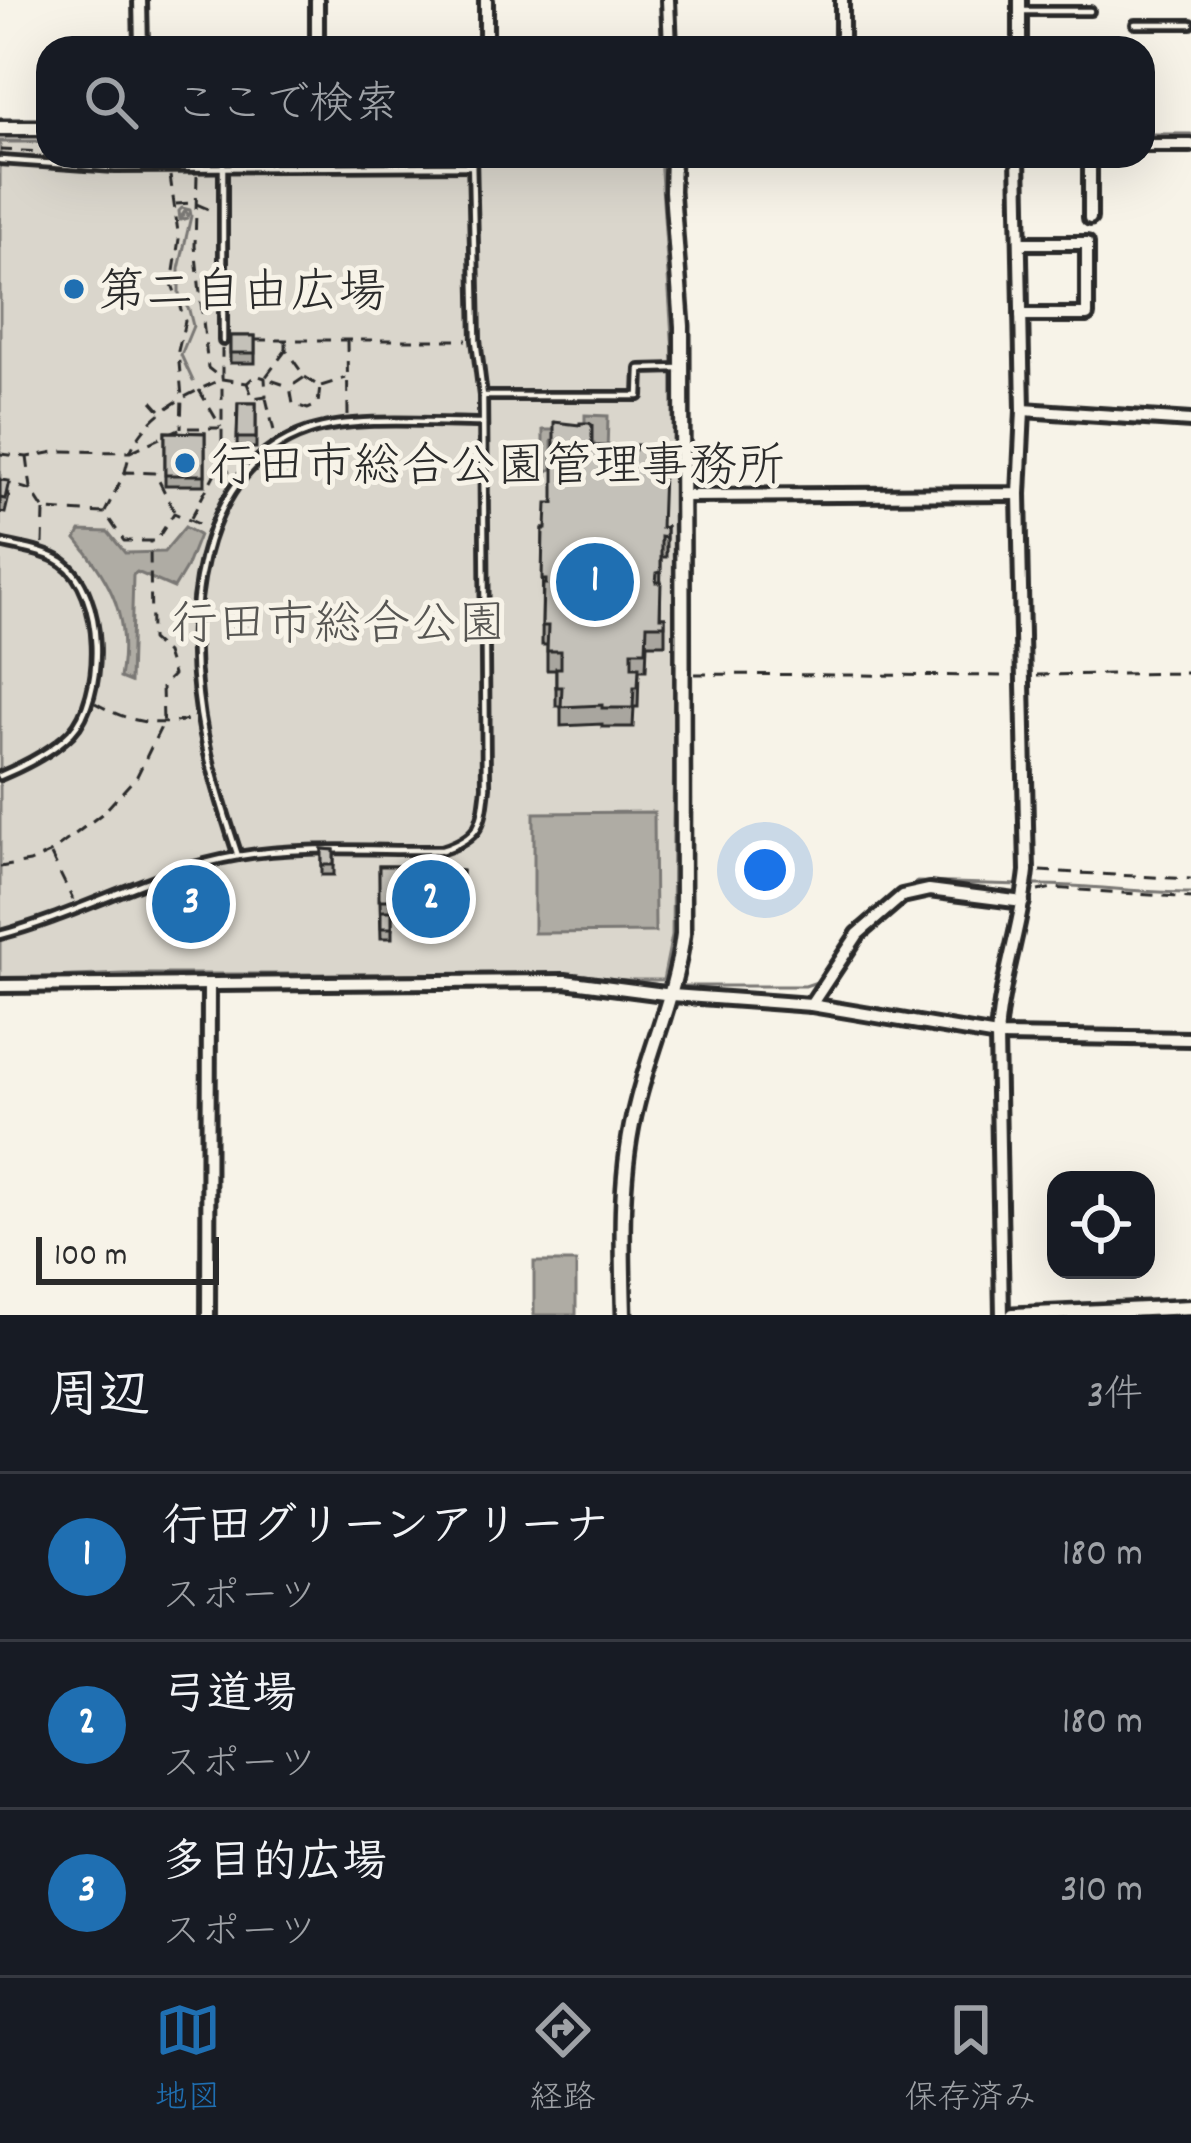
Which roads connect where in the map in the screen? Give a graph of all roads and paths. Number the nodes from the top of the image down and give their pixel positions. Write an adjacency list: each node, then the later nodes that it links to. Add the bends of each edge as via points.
1 (140, 0): 10 (street)
2 (317, 0): 11 (street)
3 (486, 0): 12 (street)
4 (668, 0): 13 (street)
5 (842, 0): 14 (street)
6 (1020, 6): 7 (lane)
7 (1090, 11)
8 (1135, 24): 9 (lane)
9 (1191, 24)
10 (141, 36)
11 (317, 36)
12 (486, 36)
13 (670, 36)
14 (842, 36)
15 (0, 128): 16 (street)
16 (36, 128)
17 (1155, 145): 18 (street)
18 (1191, 145)
19 (0, 150): 20 (path)
20 (36, 152)
21 (0, 160): 22 (lane)
22 (36, 162)
23 (116, 168): 24 (lane)
24 (169, 168): 25 (lane); 32 (path)
25 (198, 168): 26 (lane); 31 (path)
26 (222, 168): 33 (lane)
27 (472, 168): 40 (lane)
28 (674, 168): 42 (street)
29 (1018, 168): 35 (street)
30 (1090, 168): 34 (street)
31 (194, 203): 32 (path); 33 (path); 46 (path, via 208,368)
32 (174, 204): 53 (path, via 172,284 185,321)
33 (222, 215): 39 (lane)
34 (1090, 218)
35 (1020, 243): 36 (street); 36 (street, via 1087,243 1087,315)
36 (1021, 315): 55 (street)
37 (347, 338): 38 (path); 40 (path); 44 (path)
38 (286, 339): 39 (path); 41 (path)
39 (223, 340): 46 (path)
40 (476, 340): 52 (lane)
41 (286, 350): 43 (path); 45 (path)
42 (682, 368): 52 (lane, via 640,369 639,396); 72 (street)
43 (305, 377): 48 (path); 49 (path)
44 (348, 377): 49 (path); 59 (path)
45 (266, 378): 47 (path); 48 (path); 51 (path)
46 (222, 379): 47 (path); 50 (path); 61 (path)
47 (247, 382): 51 (path, via 253,398)
48 (290, 387): 49 (path, via 292,404 308,409 318,404)
49 (320, 387)
50 (199, 389): 53 (path); 61 (path)
51 (266, 396): 62 (path)
52 (483, 396): 58 (lane)
53 (182, 398): 56 (path); 60 (path)
54 (152, 401): 56 (path)
55 (1022, 410): 57 (street); 71 (street)
56 (161, 412): 63 (path)
57 (1191, 421)
58 (483, 423): 59 (lane); 89 (lane, via 486,787 475,833 442,850)
59 (348, 424): 62 (lane)
60 (181, 428): 61 (path); 63 (path)
61 (222, 428): 66 (path)
62 (277, 444): 69 (lane)
63 (130, 452): 65 (path); 67 (path)
64 (0, 454): 65 (path)
65 (27, 458): 70 (path)
66 (222, 460): 69 (path); 76 (path)
67 (125, 472): 74 (path, via 155,473); 75 (path)
68 (0, 482): 70 (path)
69 (237, 484): 77 (lane)
70 (31, 490): 73 (path)
71 (1019, 494): 72 (street); 83 (street)
72 (682, 496): 82 (street)
73 (44, 510): 75 (path); 80 (path)
74 (174, 512): 76 (path); 78 (path)
75 (104, 513): 78 (path, via 124,541)
76 (190, 520): 77 (path)
77 (212, 530): 89 (lane, via 195,638 198,696)
78 (150, 541): 86 (path, via 151,640 166,653 172,675 162,686)
79 (0, 543): 80 (lane)
80 (42, 554): 84 (lane, via 64,563 90,610 97,638)
81 (1191, 673): 83 (path)
82 (683, 674): 83 (path); 99 (street, via 683,934)
83 (1023, 676): 91 (street)
84 (88, 699): 86 (path, via 125,720); 87 (lane, via 73,731)
85 (183, 721): 86 (path)
86 (163, 723): 88 (path, via 137,776)
87 (0, 776)
88 (50, 853): 90 (path); 95 (path)
89 (238, 856): 95 (lane)
90 (0, 867)
91 (1027, 871): 92 (path); 93 (street)
92 (1191, 879)
93 (1023, 898): 94 (path, via 1053,888); 100 (street, via 929,890 902,896 858,934); 101 (street)
94 (1191, 898)
95 (77, 910): 96 (lane)
96 (0, 935)
97 (209, 985): 98 (street); 99 (street, via 565,981); 104 (street)
98 (0, 986)
99 (672, 995): 100 (street); 105 (street, via 636,1104 624,1172)
100 (811, 1005): 101 (street)
101 (997, 1036): 102 (street); 106 (street)
102 (1191, 1039)
103 (1191, 1307): 107 (street)
104 (208, 1315)
105 (624, 1315)
106 (1002, 1315)
107 (1013, 1315)

